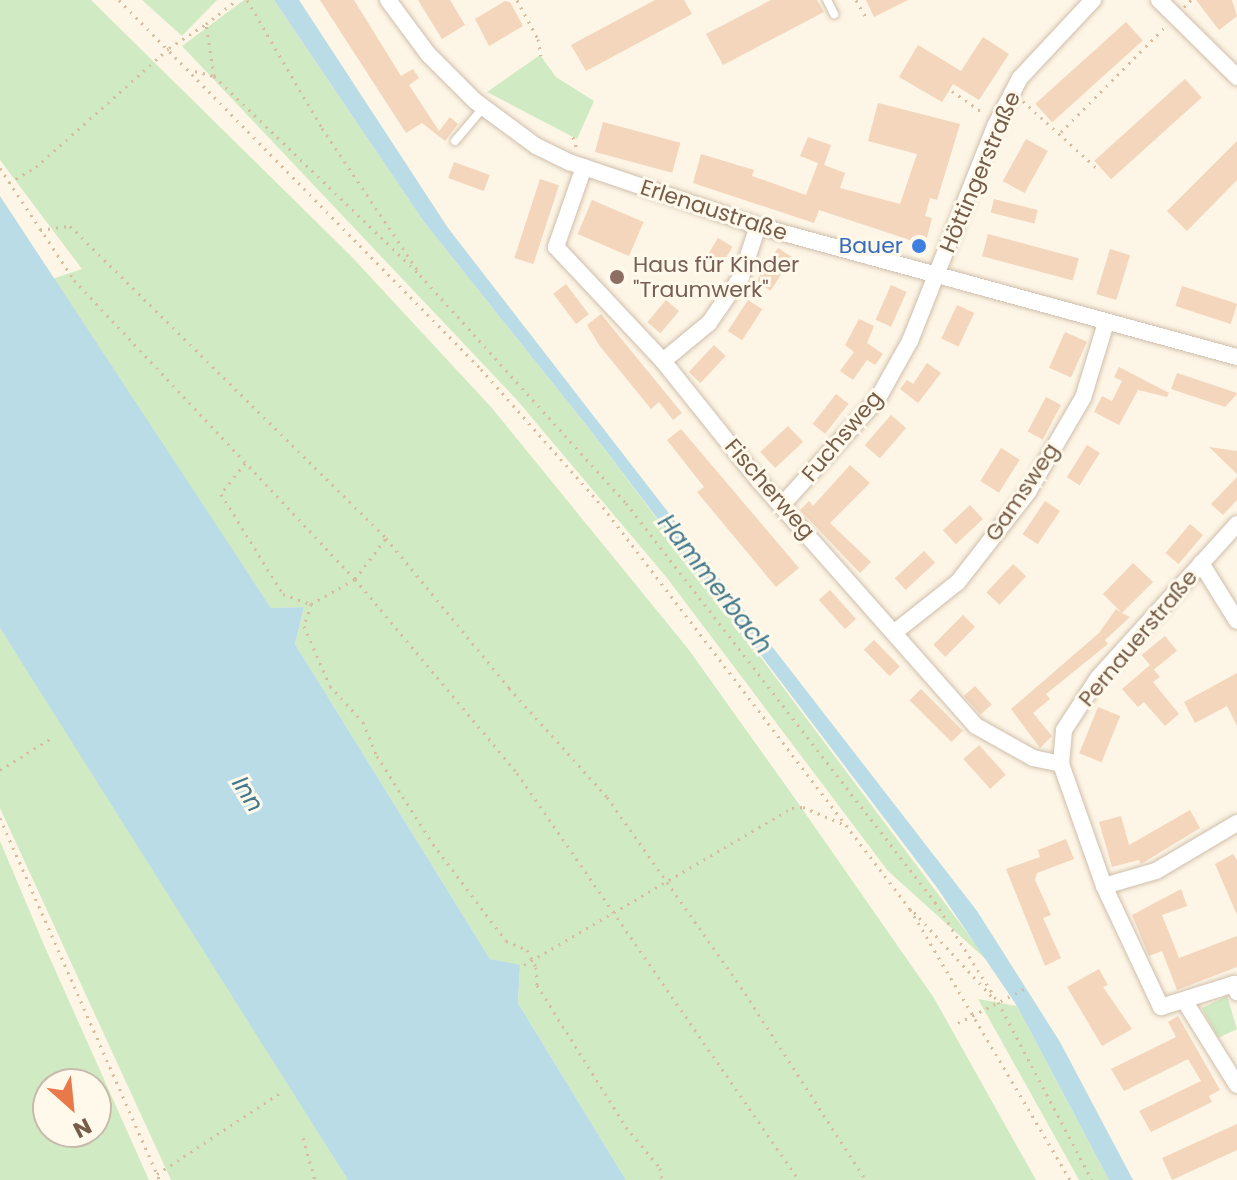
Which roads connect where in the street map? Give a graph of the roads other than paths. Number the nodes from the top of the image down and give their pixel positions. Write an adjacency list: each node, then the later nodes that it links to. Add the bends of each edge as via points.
1 (388, 0): 7 (street, Erlenaustraße, via 428,54)
2 (827, 0): 5 (lane)
3 (1093, 0): 11 (street, Höttingerstraße, via 1060,31 1012,93)
4 (1159, 0): 6 (street)
5 (834, 14)
6 (1237, 77)
7 (483, 108): 8 (lane); 9 (street, Erlenaustraße, via 536,146)
8 (455, 141)
9 (584, 167): 10 (street, Erlenaustraße); 14 (street, Fischerweg, via 556,247)
10 (758, 226): 11 (street, Erlenaustraße); 14 (street, via 741,277 709,323)
11 (937, 276): 12 (street, Erlenaustraße); 15 (street, Fuchsweg, via 910,341 877,400)
12 (1106, 323): 13 (street, Erlenaustraße); 19 (street, Gamsweg, via 1083,398 1028,492 958,582)
13 (1237, 357)
14 (663, 361): 15 (street, Fischerweg)
15 (782, 505): 19 (street, Fischerweg)
16 (1237, 524): 17 (street, Pernauerstraße)
17 (1201, 563): 18 (street); 20 (street, Pernauerstraße, via 1098,678 1064,730)
18 (1237, 621)
19 (895, 632): 20 (street, Fischerweg, via 976,726 1033,758)
20 (1061, 764): 22 (street)
21 (1237, 823): 22 (street, via 1156,871)
22 (1104, 886): 24 (street, via 1161,1007)
23 (1237, 992): 24 (street, via 1234,984)
24 (1184, 1000): 25 (street)
25 (1237, 1085)

